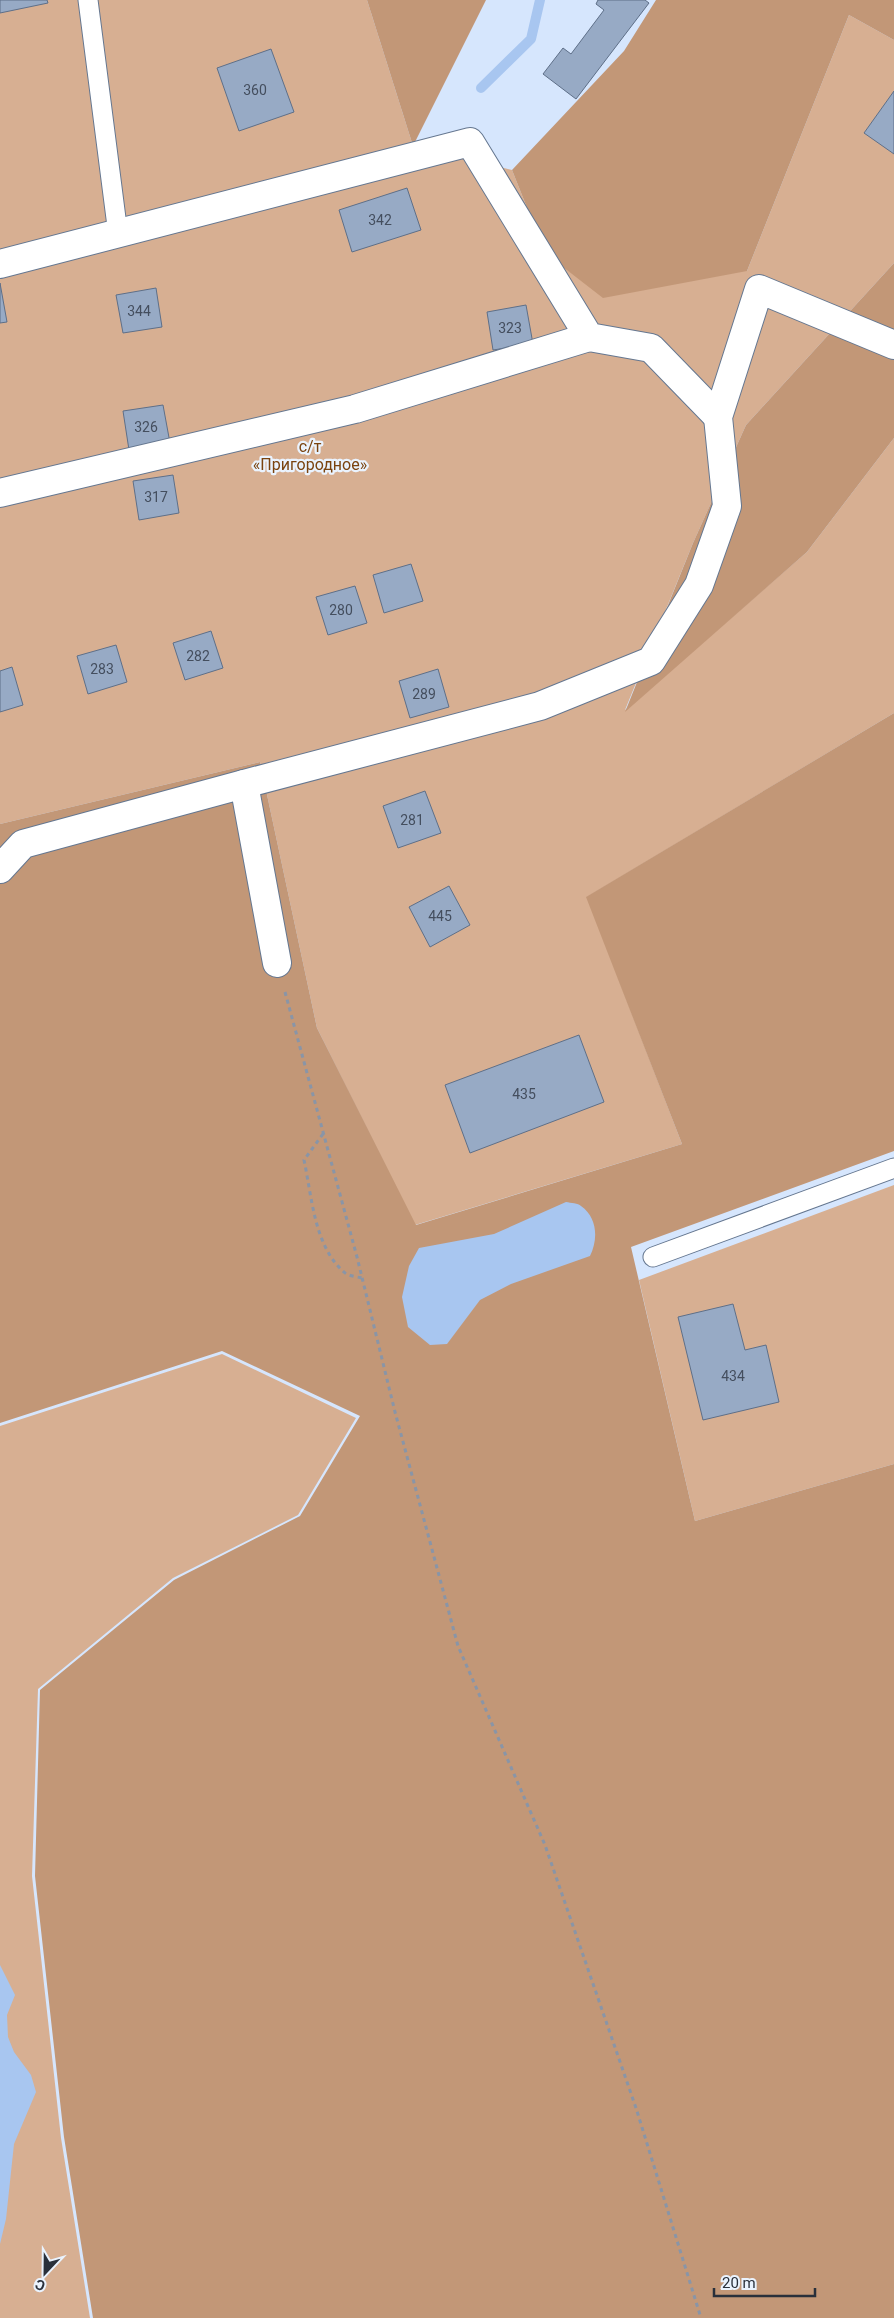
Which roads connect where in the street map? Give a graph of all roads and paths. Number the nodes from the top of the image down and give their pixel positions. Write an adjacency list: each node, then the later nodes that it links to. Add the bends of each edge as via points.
1 (88, 0): 2 (lane)
2 (118, 234): 3 (street); 4 (street, via 470,142)
3 (0, 264)
4 (589, 337): 6 (street, via 651,348); 7 (street, via 355,409)
5 (894, 345): 6 (street, via 759,288)
6 (718, 417): 8 (street, via 727,506 699,585 651,661 540,706)
7 (0, 493)
8 (244, 784): 9 (street, via 23,844); 10 (street)
9 (0, 869)
10 (277, 963): 11 (path)
11 (324, 1134): 14 (path); 14 (path, via 304,1160 320,1234 345,1274)
12 (894, 1168): 13 (lane)
13 (653, 1257)
14 (362, 1278): 15 (path, via 458,1646 545,1845 636,2108)
15 (701, 2318)

